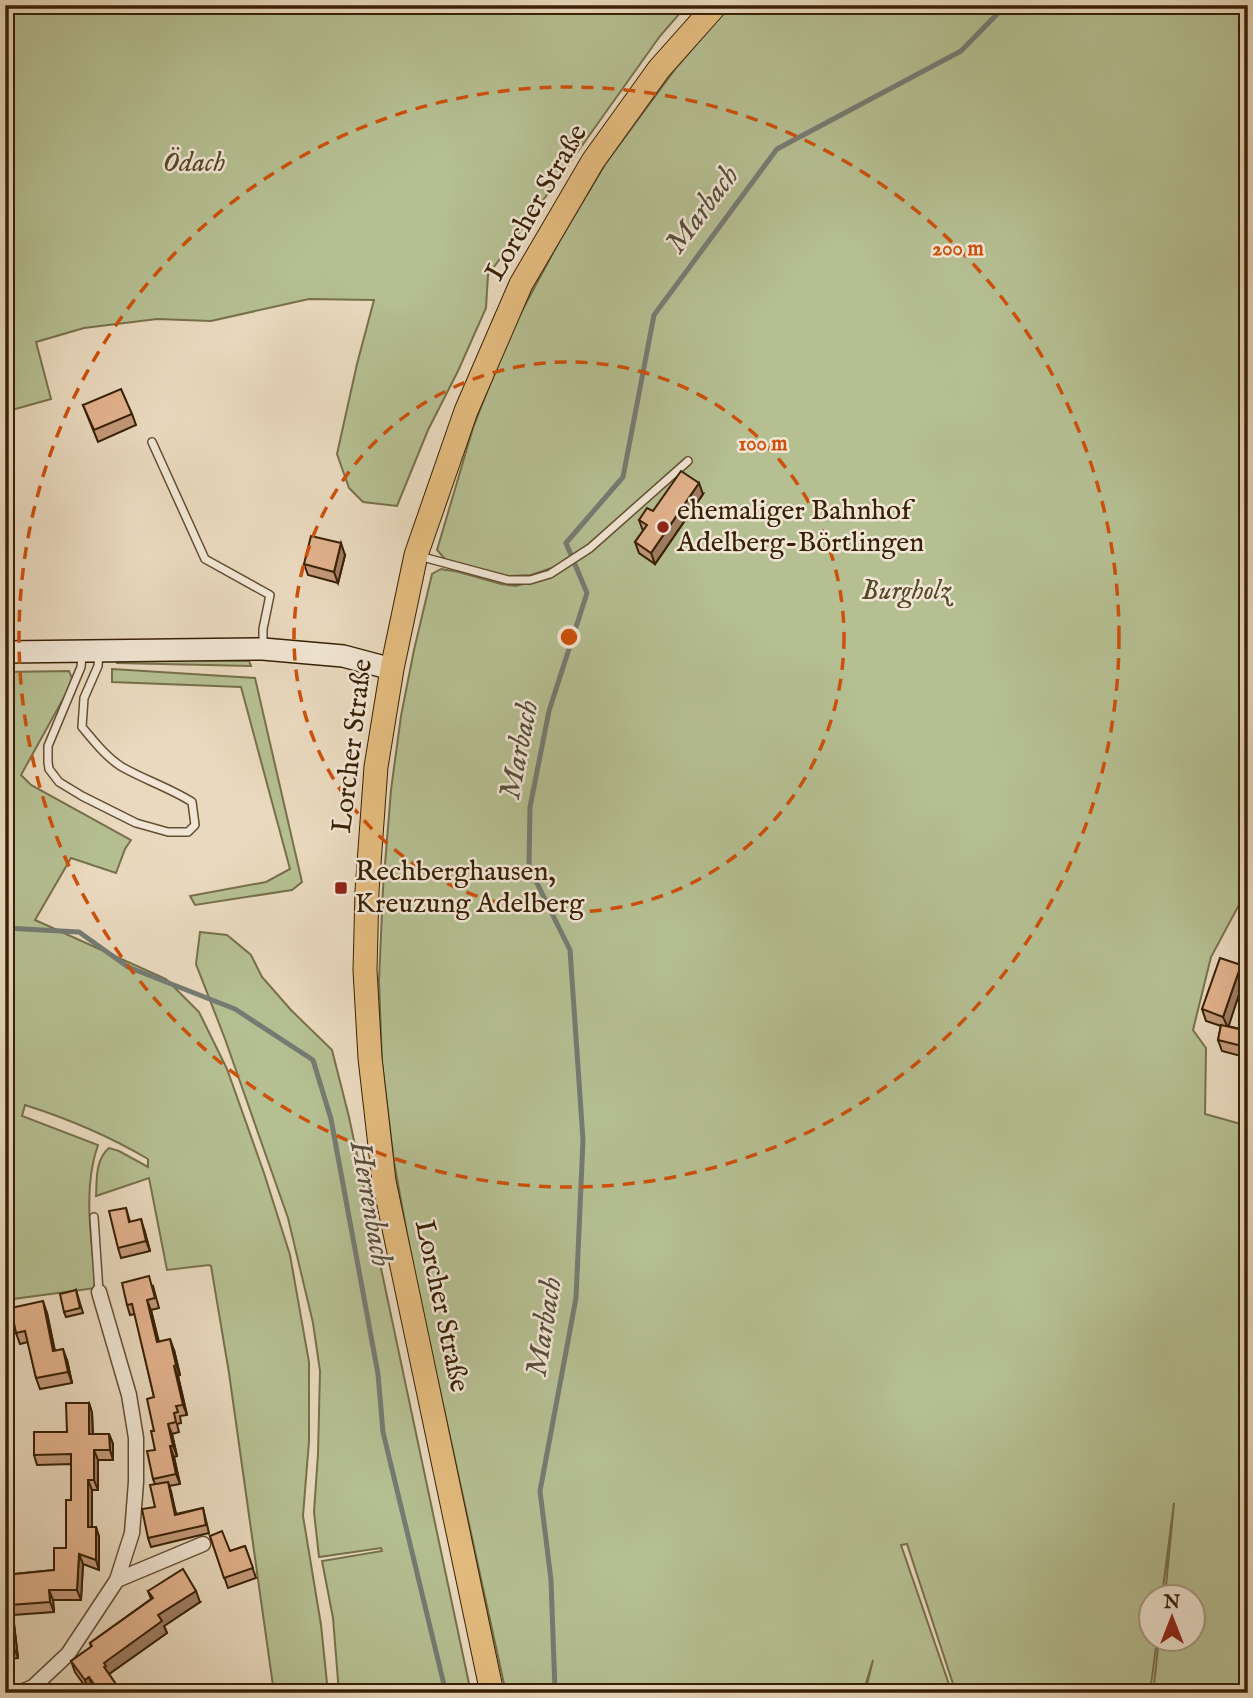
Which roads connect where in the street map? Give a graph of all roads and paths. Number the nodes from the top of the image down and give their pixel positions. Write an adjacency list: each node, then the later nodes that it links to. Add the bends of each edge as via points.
1 (716, 5): 4 (main road, Lorcher Straße, via 659,69 593,161 521,284 466,411)
2 (152, 442): 5 (lane, via 205,559 270,595)
3 (688, 461): 4 (lane, via 590,548 550,574 508,580)
4 (416, 555): 8 (main road, Lorcher Straße)
5 (262, 649): 6 (main road); 8 (main road, via 343,656)
6 (91, 651): 6 (lane, via 48,746 49,769 82,796 136,823 188,832 195,825 192,802 120,766 82,727 84,698 98,666); 7 (main road)
7 (5, 652)
8 (392, 669): 15 (main road, Lorcher Straße, via 376,767 367,891 370,1058 384,1181)
9 (94, 1217): 10 (lane)
10 (99, 1292): 12 (street, via 130,1395 135,1438 132,1533)
11 (203, 1544): 12 (street)
12 (117, 1580): 13 (street)
13 (38, 1690): 14 (street)
14 (19, 1693)
15 (492, 1693)

